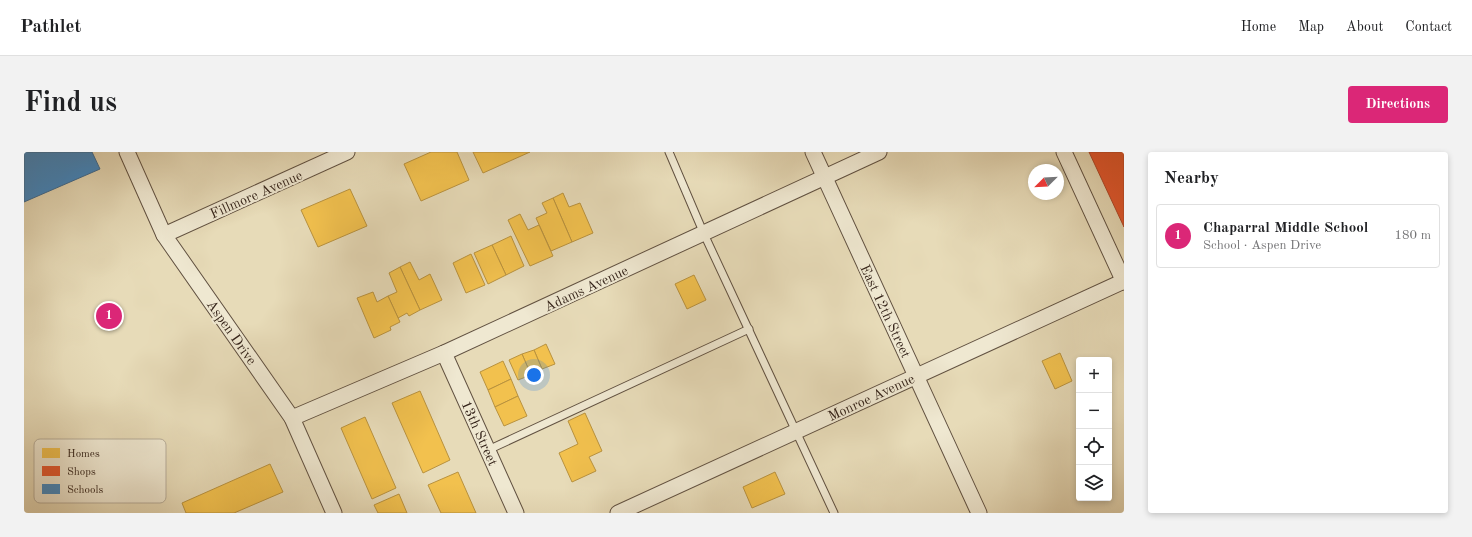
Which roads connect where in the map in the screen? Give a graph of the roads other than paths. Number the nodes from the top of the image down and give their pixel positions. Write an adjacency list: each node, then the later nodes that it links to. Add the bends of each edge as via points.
1 (127, 152): 9 (street, Aspen Drive)
2 (347, 152): 9 (street, Fillmore Avenue)
3 (669, 152): 8 (lane)
4 (813, 152): 7 (street, East 12th Street)
5 (879, 152): 7 (street, Adams Avenue)
6 (1064, 152): 10 (street)
7 (825, 178): 8 (street, Adams Avenue); 13 (street, East 12th Street)
8 (704, 234): 11 (lane); 12 (street, Adams Avenue)
9 (164, 235): 14 (street, Aspen Drive)
10 (1124, 282): 13 (street, Monroe Avenue)
11 (749, 329): 15 (lane); 16 (lane)
12 (444, 354): 14 (street, Adams Avenue); 16 (street, 13th Street)
13 (916, 377): 15 (street, Monroe Avenue); 21 (street, East 12th Street)
14 (292, 418): 17 (street, Aspen Drive)
15 (797, 431): 19 (street, Monroe Avenue); 20 (lane)
16 (488, 450): 18 (street, 13th Street)
17 (334, 513)
18 (516, 513)
19 (618, 513)
20 (834, 513)
21 (979, 513)

